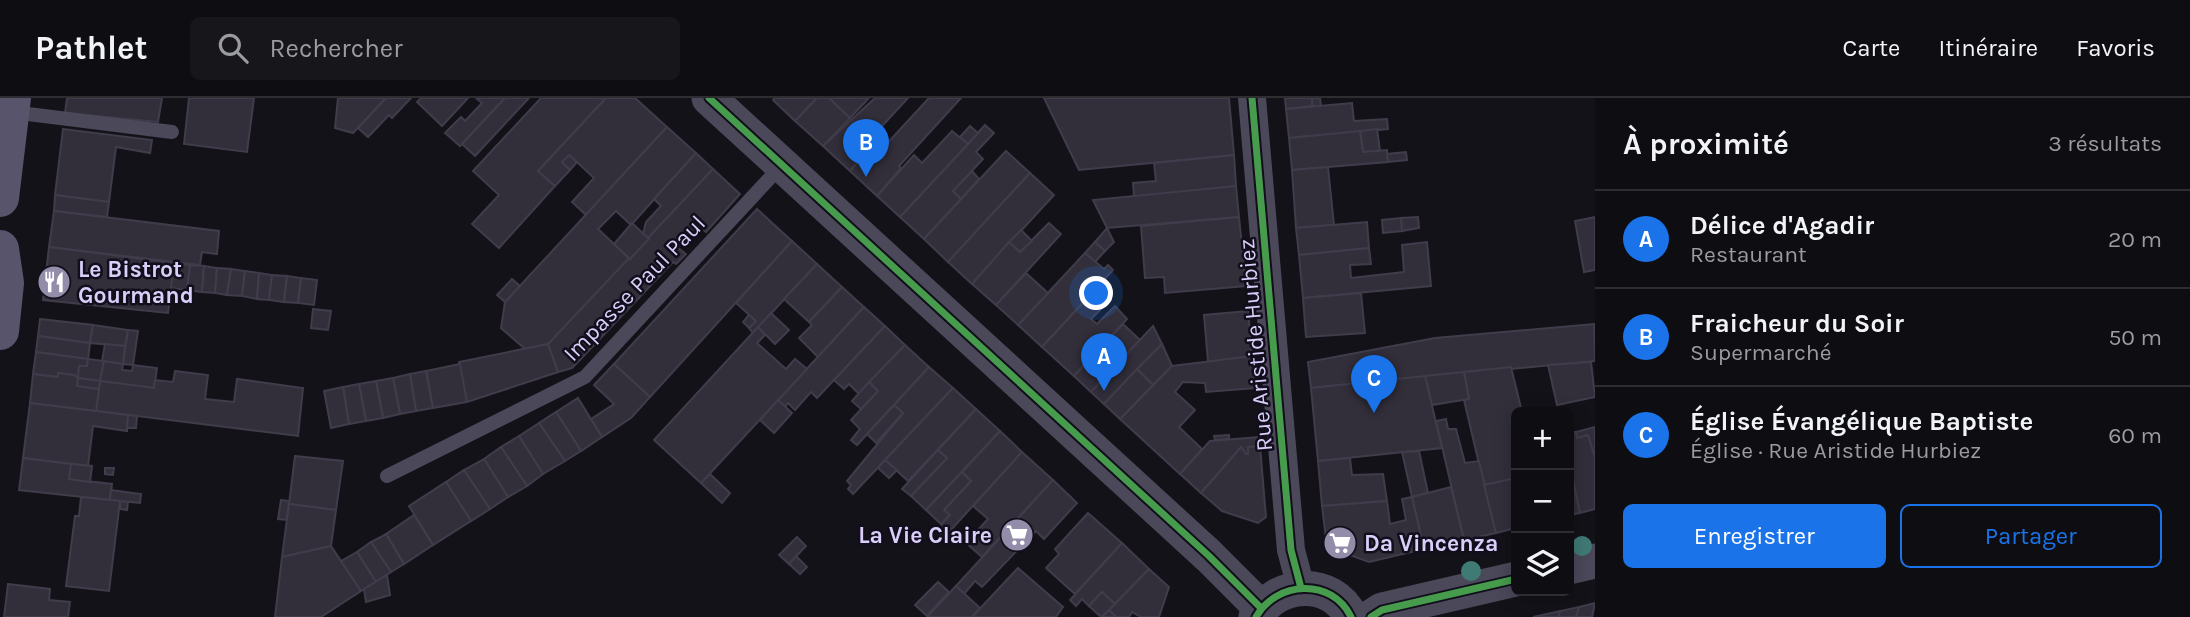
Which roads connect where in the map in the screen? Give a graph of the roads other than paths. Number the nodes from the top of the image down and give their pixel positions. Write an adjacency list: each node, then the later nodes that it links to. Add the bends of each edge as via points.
1 (709, 98): 5 (street)
2 (1252, 98): 13 (street, Rue Aristide Hurbiez, via 1291,550)
3 (11, 105): 4 (lane); 6 (main road)
4 (172, 132)
5 (783, 164): 9 (lane, Impasse Paul Paul, via 585,377); 14 (street, via 1209,556)
6 (0, 198)
7 (0, 249): 8 (main road, via 5,283)
8 (0, 331)
9 (387, 476)
10 (1595, 561): 11 (street)
11 (1574, 566)
12 (1511, 580): 16 (street, via 1382,610)
13 (1301, 588): 14 (street, via 1272,597); 15 (street, via 1335,598)
14 (1259, 612)
15 (1351, 617)
16 (1371, 617)

